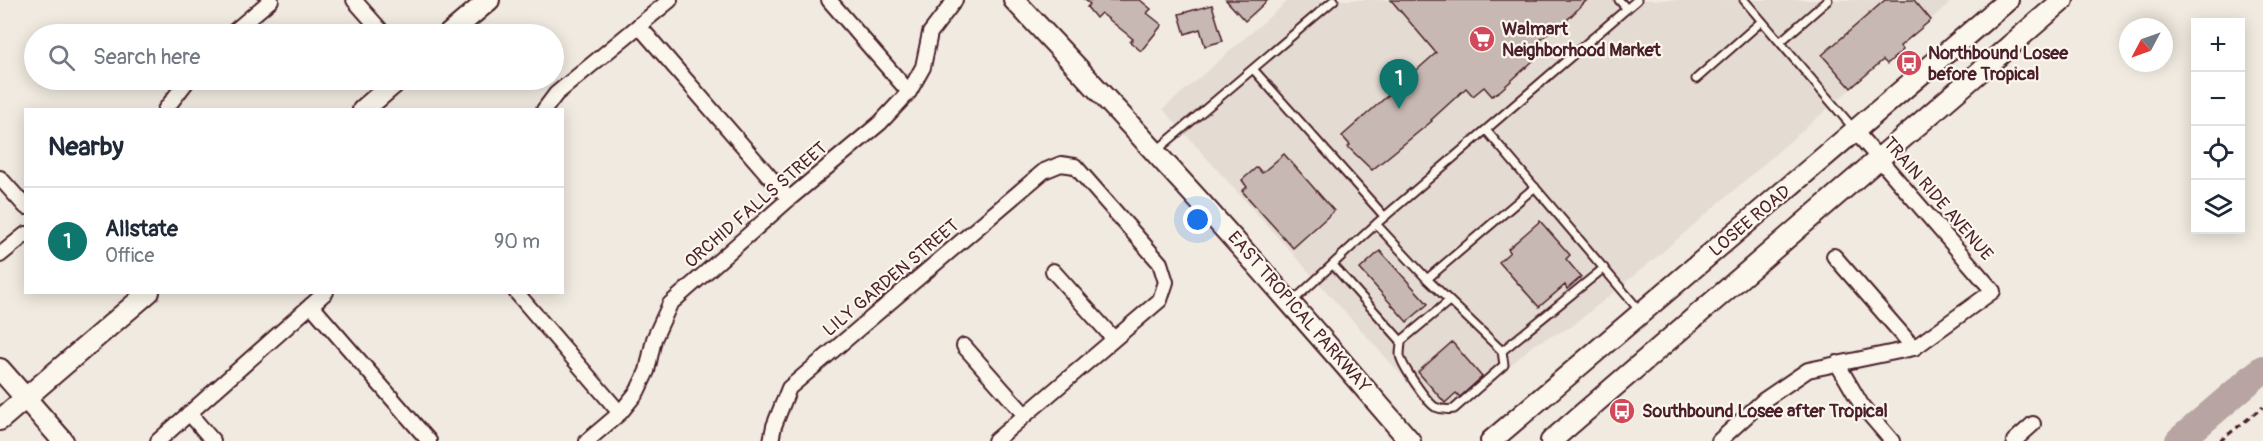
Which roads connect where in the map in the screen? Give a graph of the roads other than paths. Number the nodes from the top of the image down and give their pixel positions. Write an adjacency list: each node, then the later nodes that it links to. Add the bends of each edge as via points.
1 (271, 0): 17 (street)
2 (354, 0): 18 (street)
3 (489, 0): 19 (main road)
4 (670, 0): 20 (street)
5 (829, 0): 28 (street)
6 (956, 0): 28 (street, ORCHID FALLS STREET, via 930,33 922,67)
7 (1014, 0): 34 (main road, EAST TROPICAL PARKWAY)
8 (1334, 0): 22 (lane)
9 (1619, 0): 15 (lane)
10 (1637, 0): 15 (lane)
11 (1744, 0): 16 (lane)
12 (1828, 0): 21 (lane)
13 (2008, 0): 33 (main road, LOSEE ROAD)
14 (2063, 0): 35 (main road, LOSEE ROAD)
15 (1627, 9): 32 (lane)
16 (1762, 21): 21 (lane); 23 (lane)
17 (243, 24)
18 (375, 24)
19 (461, 24)
20 (639, 26): 24 (street); 38 (street)
21 (1780, 42): 33 (lane)
22 (1253, 69): 34 (lane); 40 (lane)
23 (1696, 79)
24 (564, 87)
25 (180, 90): 29 (street)
26 (386, 90): 30 (main road)
27 (561, 90): 31 (street)
28 (909, 92): 38 (street, ORCHID FALLS STREET, via 880,123)
29 (167, 108)
30 (365, 108)
31 (546, 108)
32 (1486, 130): 37 (lane); 40 (lane)
33 (1855, 131): 35 (street, TRAIN RIDE AVENUE); 55 (main road, LOSEE ROAD)
34 (1156, 151): 53 (main road, EAST TROPICAL PARKWAY)
35 (1880, 159): 59 (street, TRAIN RIDE AVENUE, via 1994,291); 79 (main road, LOSEE ROAD)
36 (0, 178): 39 (street)
37 (1535, 187): 46 (lane); 48 (lane)
38 (789, 199): 65 (street, ORCHID FALLS STREET, via 670,304 654,339 647,371)
39 (24, 205)
40 (1384, 217): 41 (lane)
41 (1376, 224): 45 (lane); 48 (lane)
42 (24, 236): 43 (street)
43 (0, 255)
44 (1834, 256): 59 (street)
45 (1333, 264): 53 (lane); 57 (lane)
46 (1604, 268): 55 (lane); 60 (lane)
47 (1053, 271): 56 (street)
48 (1427, 279): 52 (lane)
49 (147, 294): 63 (main road)
50 (324, 294): 54 (street)
51 (518, 294): 65 (street)
52 (1449, 301): 57 (lane); 60 (lane)
53 (1292, 302): 77 (main road, EAST TROPICAL PARKWAY)
54 (311, 305): 64 (street); 73 (street)
55 (1641, 313): 78 (main road, LOSEE ROAD)
56 (1114, 339): 66 (street); 75 (street, LILY GARDEN STREET, via 1160,300 1166,282 1161,263 1075,166 1061,164 1044,171 789,388)
57 (1401, 341): 60 (lane, via 1400,357 1406,368 1430,402 1445,410 1454,409 1504,365)
58 (964, 346): 66 (street)
59 (1914, 348): 61 (street)
60 (1502, 351)
61 (1837, 363): 69 (street, via 1808,370 1764,400); 80 (street, via 1862,406)
62 (0, 369): 63 (main road)
63 (26, 398): 67 (main road); 70 (main road)
64 (189, 413): 71 (street); 72 (street)
65 (620, 413): 74 (street, ORCHID FALLS STREET)
66 (1025, 416): 76 (street)
67 (0, 420)
68 (2033, 424): 81 (street)
69 (1725, 439)
70 (63, 441)
71 (158, 441)
72 (213, 441)
73 (429, 441)
74 (587, 441)
75 (771, 441)
76 (995, 441)
77 (1410, 441)
78 (1491, 441)
79 (1551, 441)
80 (1892, 441)
81 (2014, 441)

